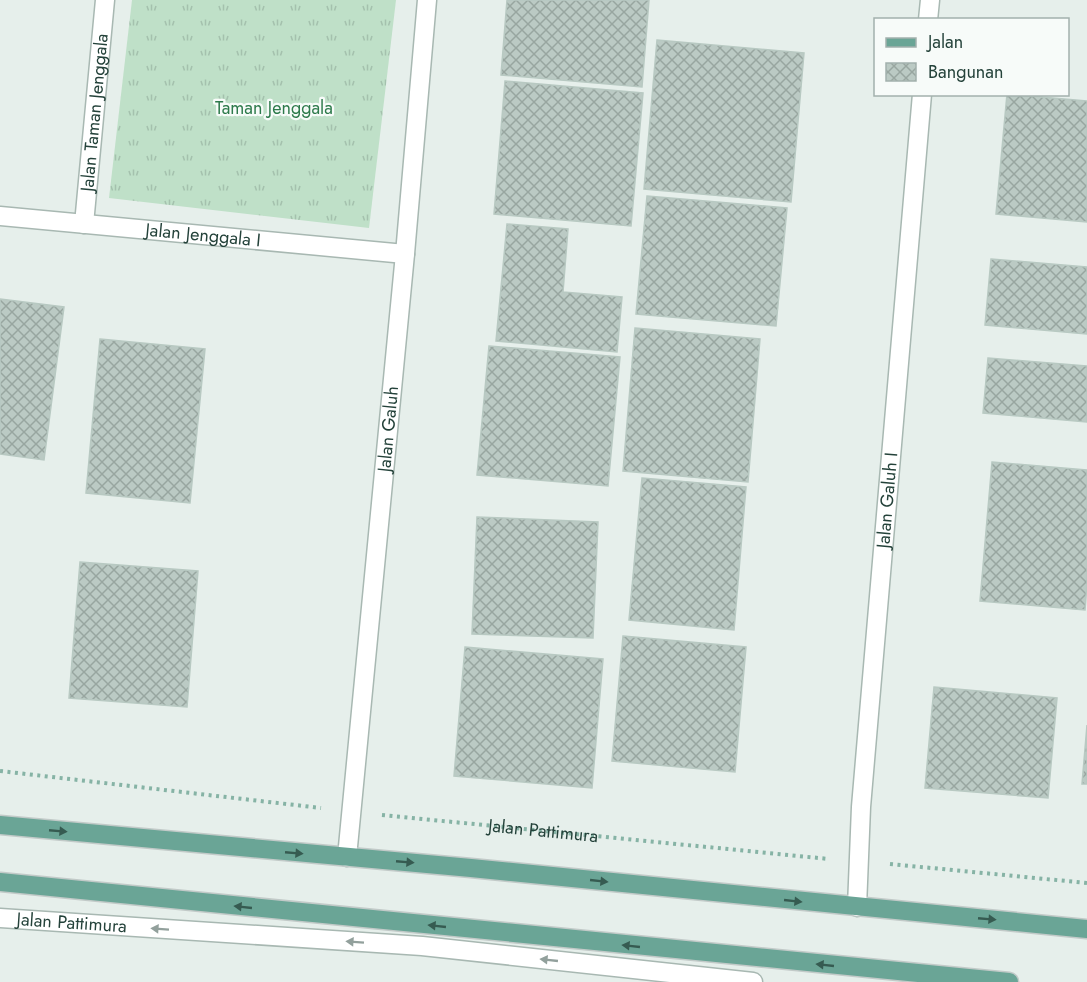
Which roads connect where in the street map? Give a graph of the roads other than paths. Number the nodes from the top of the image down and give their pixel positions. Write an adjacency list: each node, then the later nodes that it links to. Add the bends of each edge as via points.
1 (105, 0): 7 (street, Jalan Taman Jenggala)
2 (427, 0): 8 (street, Jalan Galuh)
3 (930, 0): 4 (street)
4 (928, 18)
5 (922, 96): 12 (street, Jalan Galuh I, via 862,795)
6 (0, 216): 7 (street, Jalan Jenggala I)
7 (84, 224): 8 (street, Jalan Jenggala I)
8 (405, 254): 10 (street, Jalan Galuh)
9 (0, 825): 10 (main road, one-way to 10)
10 (347, 857): 12 (main road, one-way to 12)
11 (0, 882): 15 (main road, Jalan Pattimura, one-way to 11)
12 (857, 907): 14 (main road, one-way to 14)
13 (0, 918): 16 (street, Jalan Pattimura, one-way to 13, via 422,946)
14 (1087, 928)
15 (868, 976): 17 (main road, Jalan Pattimura)
16 (753, 982)
17 (1009, 982)

